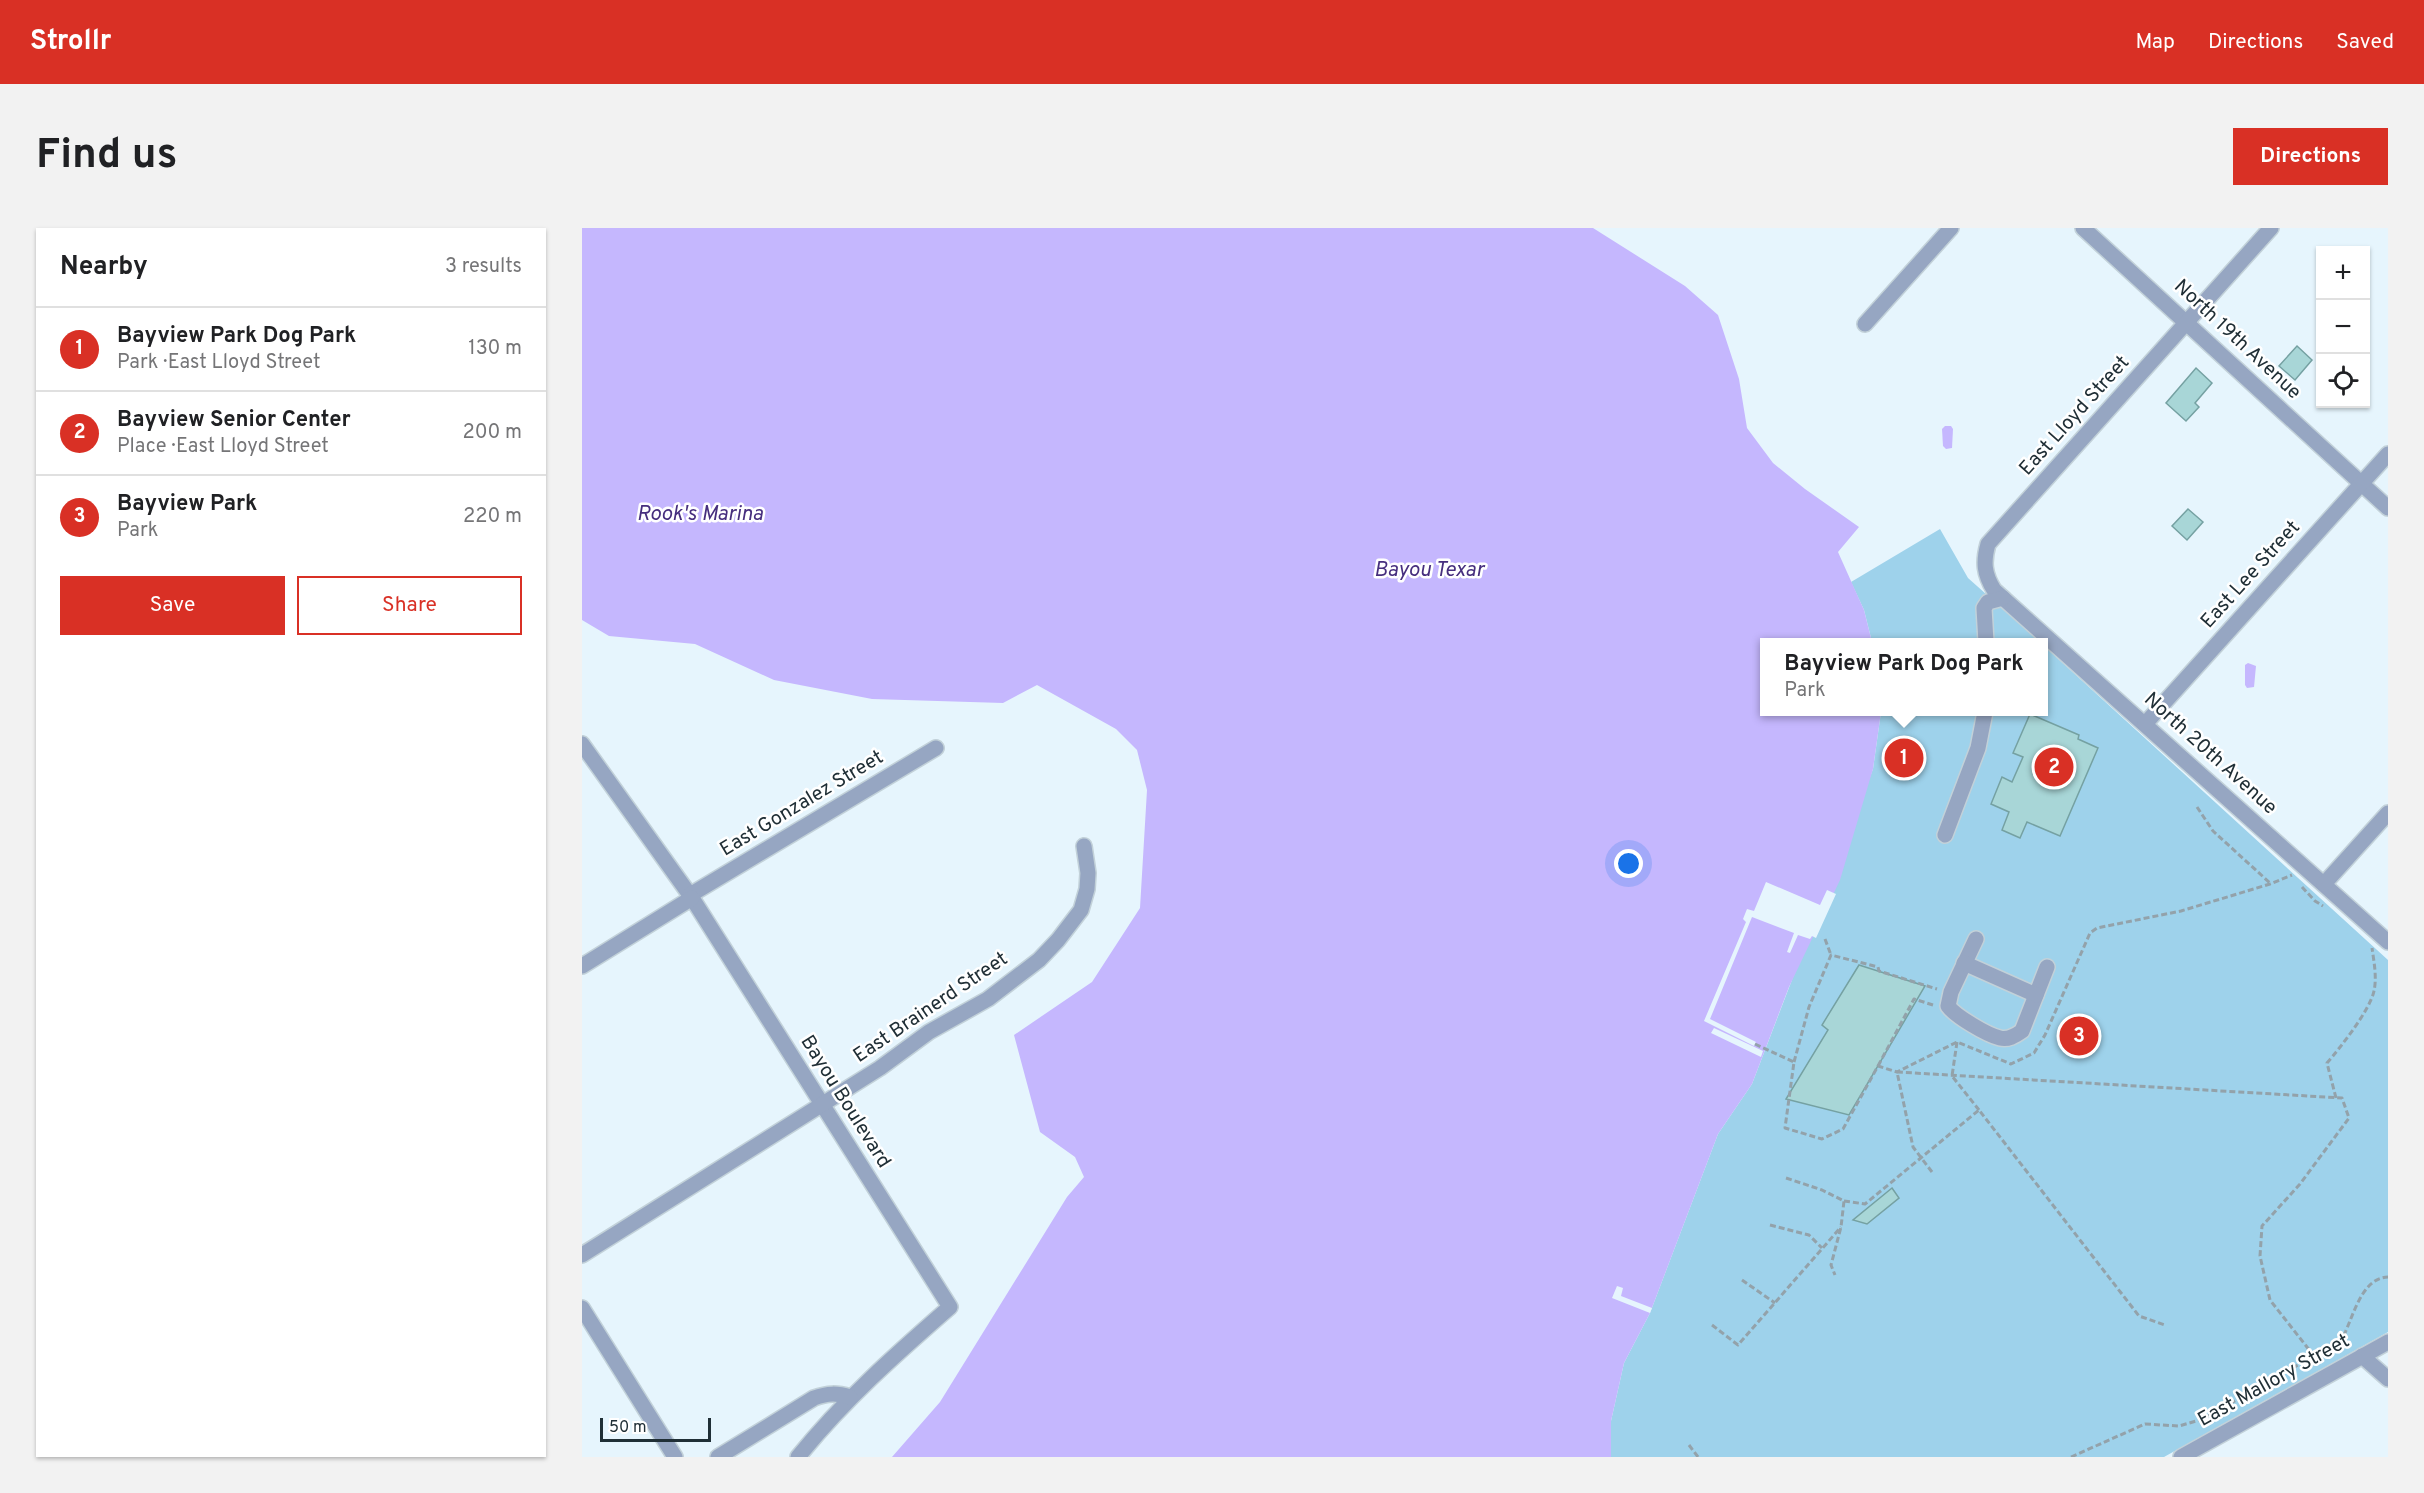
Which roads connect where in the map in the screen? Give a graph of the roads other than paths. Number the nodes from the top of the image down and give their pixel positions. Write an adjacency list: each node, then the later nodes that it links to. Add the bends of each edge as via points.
1 (1951, 228): 5 (street)
2 (2083, 228): 4 (street, North 19th Avenue)
3 (2271, 228): 4 (street, East Lloyd Street)
4 (2187, 322): 7 (street, North 19th Avenue); 9 (street, East Lloyd Street, via 1988,544 1984,567 1988,580)
5 (1865, 324)
6 (2388, 454): 7 (street, East Lee Street)
7 (2361, 484): 8 (street, North 19th Avenue); 12 (street, East Lee Street)
8 (2388, 508)
9 (2003, 597): 10 (street, via 1988,602 1984,609); 12 (street, North 20th Avenue)
10 (1986, 638)
11 (1984, 716): 16 (street, via 1978,748)
12 (2145, 724): 18 (street, North 20th Avenue)
13 (582, 744): 19 (street, Bayou Boulevard)
14 (936, 748): 19 (street, East Gonzalez Street)
15 (2388, 813): 18 (street)
16 (1945, 835)
17 (1084, 846): 26 (street, East Brainerd Street, via 1088,873 1081,910 1039,960 988,999 929,1032)
18 (2324, 884): 21 (street, North 20th Avenue)
19 (691, 897): 23 (street, East Gonzalez Street); 26 (street, Bayou Boulevard)
20 (1976, 939): 22 (street)
21 (2388, 942)
22 (1964, 963): 25 (street); 25 (street, via 1948,1006 1954,1015 2000,1038 2014,1037 2022,1031)
23 (582, 966)
24 (2047, 967): 25 (street)
25 (2036, 995)
26 (821, 1104): 27 (street, East Brainerd Street); 32 (street, Bayou Boulevard, via 950,1307)
27 (582, 1255)
28 (582, 1308): 33 (street)
29 (2388, 1342): 30 (street, East Mallory Street)
30 (2362, 1356): 31 (street); 36 (street, East Mallory Street)
31 (2388, 1379)
32 (850, 1397): 34 (street, via 827,1394 814,1398); 35 (street, Bayou Boulevard)
33 (675, 1457)
34 (718, 1457)
35 (798, 1457)
36 (2181, 1457)

